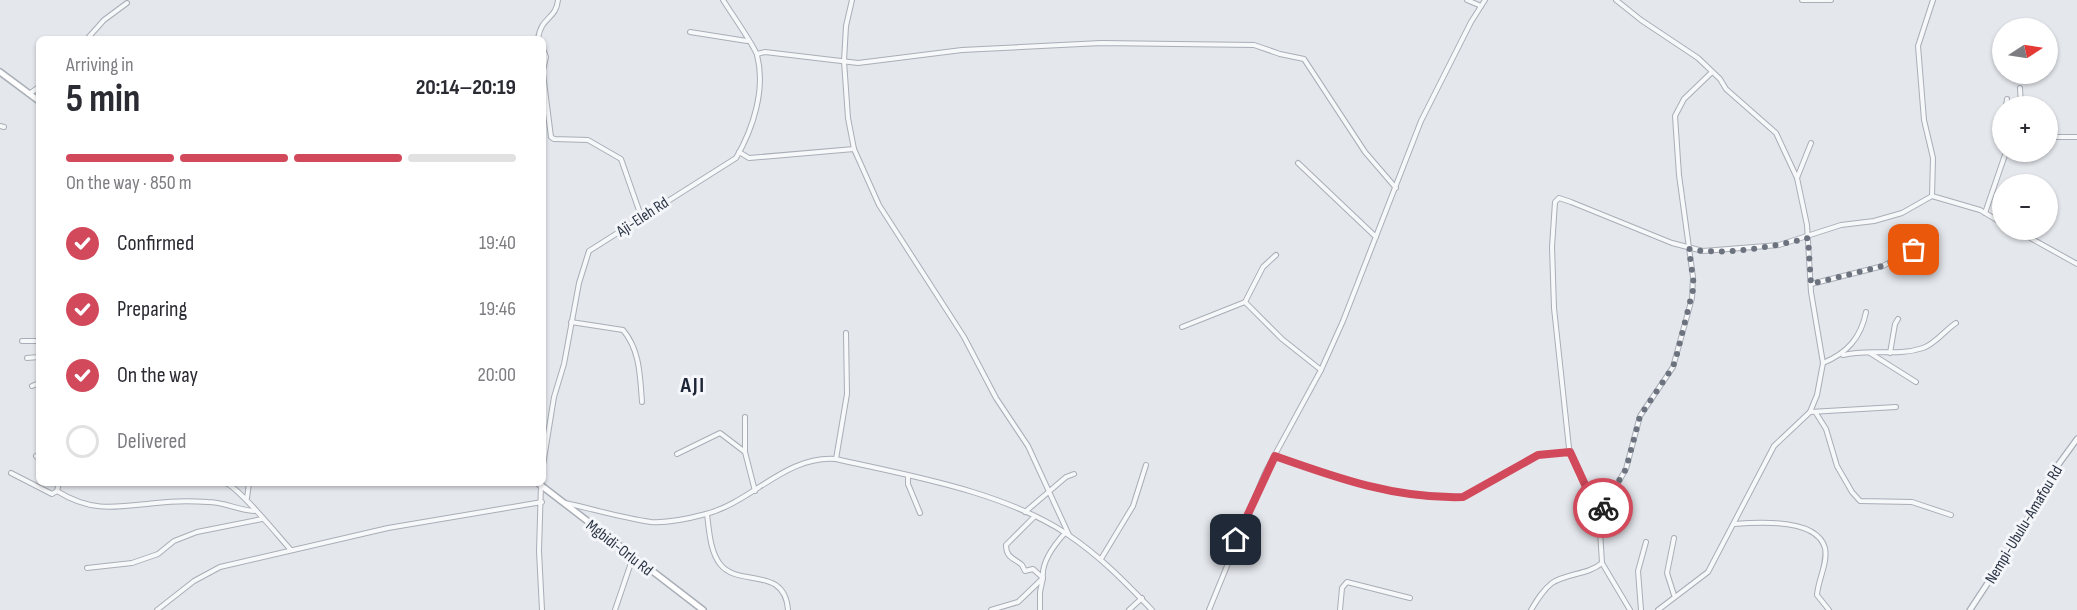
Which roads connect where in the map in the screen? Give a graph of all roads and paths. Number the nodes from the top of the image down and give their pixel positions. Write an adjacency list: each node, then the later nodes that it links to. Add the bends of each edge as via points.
1 (558, 0): 14 (street, via 556,10 540,25)
2 (723, 0): 15 (street)
3 (852, 0): 17 (street)
4 (1467, 0): 11 (street)
5 (1485, 0): 11 (street)
6 (1616, 0): 19 (street, via 1698,58)
7 (1802, 0): 8 (street)
8 (1831, 0)
9 (1933, 0): 35 (street, via 1918,46 1924,120 1933,158)
10 (127, 3): 13 (street)
11 (1481, 6): 34 (street, via 1421,121)
12 (690, 32): 15 (street)
13 (90, 36)
14 (538, 36)
15 (747, 41): 16 (street)
16 (757, 54): 17 (street, via 765,51); 30 (street, Aji-Eleh Rd, via 756,109)
17 (844, 61): 29 (street); 34 (street, via 1101,43 1254,45 1304,59 1365,152)
18 (0, 72): 22 (main road)
19 (1711, 74): 33 (street, via 1776,133); 43 (street, via 1683,99 1675,116 1678,175)
20 (2020, 88): 24 (street)
21 (36, 89): 22 (street)
22 (29, 94): 25 (main road)
23 (546, 96): 37 (street, via 551,137 588,140 621,159)
24 (2020, 96)
25 (36, 100)
26 (2058, 137): 27 (street)
27 (2077, 137)
28 (1811, 143): 33 (street)
29 (854, 149): 30 (street, via 749,158); 91 (street, via 879,205 964,337 996,398 1028,446)
30 (739, 152): 37 (street, Aji-Eleh Rd, via 736,158)
31 (2003, 162): 36 (street)
32 (1298, 164): 39 (street)
33 (1797, 178): 40 (street)
34 (1396, 188): 39 (street)
35 (1932, 196): 36 (street); 40 (street, via 1902,213 1841,225)
36 (1985, 213): 38 (street)
37 (641, 216): 50 (street, Aji-Eleh Rd, via 589,251)
38 (1992, 217)
39 (1376, 237): 62 (street)
40 (1808, 238): 43 (street, via 1779,245); 46 (street)
41 (2034, 240): 45 (street)
42 (1922, 244): 46 (street, via 1883,266)
43 (1689, 249): 74 (street, via 1571,202 1559,198 1555,201 1554,308); 99 (street, via 1694,286 1673,367 1640,416 1626,469)
44 (1276, 255): 47 (street, via 1263,267)
45 (2077, 264)
46 (1811, 284): 61 (street)
47 (1245, 302): 52 (street); 62 (street, via 1282,339)
48 (1866, 312): 58 (street)
49 (1898, 320): 57 (street)
50 (571, 322): 66 (street, via 623,330 638,358); 72 (street, Aji-Eleh Rd)
51 (1956, 323): 57 (street, via 1925,348)
52 (1182, 327)
53 (846, 333): 77 (street, via 847,394)
54 (22, 341): 55 (street)
55 (36, 341)
56 (1866, 350): 57 (street); 58 (street); 63 (street)
57 (1890, 353)
58 (1844, 354): 61 (street)
59 (36, 357): 60 (street)
60 (27, 358)
61 (1823, 363): 68 (street, via 1818,395)
62 (1322, 370): 76 (street)
63 (1916, 382)
64 (36, 384): 65 (street)
65 (32, 386)
66 (642, 402)
67 (1896, 407): 69 (street)
68 (1810, 412): 69 (street); 103 (street, via 1774,446)
69 (1816, 412): 100 (street, via 1826,429 1837,466 1860,501 1912,502)
70 (745, 417): 73 (street)
71 (2077, 439): 132 (street, Nempi-Ubulu-Amafou Rd, via 2050,476 2018,537)
72 (546, 446)
73 (745, 452): 75 (street, via 720,433); 90 (street)
74 (1570, 452): 76 (street, via 1538,455 1463,497 1395,493 1345,481); 99 (street)
75 (677, 453)
76 (1275, 456): 125 (street, via 1243,523)
77 (836, 459): 81 (street); 90 (street, via 823,458 791,467)
78 (1146, 465): 109 (street, via 1133,506)
79 (11, 472): 82 (street)
80 (1074, 474): 91 (street)
81 (908, 477): 96 (street, via 959,489); 97 (street)
82 (36, 486)
83 (37, 486): 89 (street, via 48,492)
84 (58, 486): 89 (street)
85 (234, 486): 92 (street)
86 (249, 486): 92 (street)
87 (540, 486): 93 (street)
88 (543, 486): 94 (main road, Mgbidi-Orlu Rd)
89 (57, 491): 95 (street, via 86,505 117,508 167,502 222,502)
90 (755, 491): 98 (street)
91 (1049, 493): 96 (street); 104 (street)
92 (247, 498): 95 (street)
93 (542, 502): 107 (street, via 388,528); 117 (street)
94 (564, 502): 98 (street, via 653,522); 108 (main road, Mgbidi-Orlu Rd)
95 (254, 511): 102 (street)
96 (1025, 512): 101 (street)
97 (920, 513)
98 (707, 514): 120 (street, via 712,548 719,563 732,573 774,583 786,598)
99 (1599, 515): 110 (street)
100 (1951, 515)
101 (1034, 517): 104 (street); 112 (street, via 1006,545 1006,550 1025,571 1033,569)
102 (262, 519): 107 (street); 111 (street, via 197,532 132,563)
103 (1734, 524): 113 (street, via 1708,572); 131 (street, via 1790,525 1821,540 1825,558 1817,595)
104 (1067, 534): 109 (street); 112 (street, via 1053,547 1042,571)
105 (1674, 538): 113 (street, via 1667,573)
106 (1646, 542): 129 (street, via 1638,570)
107 (291, 551): 116 (street, via 220,567 194,581)
108 (633, 557): 118 (street); 119 (main road, Mgbidi-Orlu Rd)
109 (1101, 559): 114 (street)
110 (1602, 563): 127 (street, via 1595,569 1554,582); 128 (street)
111 (87, 568)
112 (1043, 578): 121 (street, via 1018,602); 122 (street)
113 (1674, 595): 130 (street)
114 (1142, 598): 123 (street); 124 (street)
115 (1410, 598): 126 (street, via 1347,582 1342,588)
116 (158, 610)
117 (542, 610)
118 (615, 610)
119 (703, 610)
120 (788, 610)
121 (991, 610)
122 (1040, 610)
123 (1129, 610)
124 (1152, 610)
125 (1209, 610)
126 (1340, 610)
127 (1531, 610)
128 (1630, 610)
129 (1641, 610)
130 (1658, 610)
131 (1829, 610)
132 (1970, 610)

